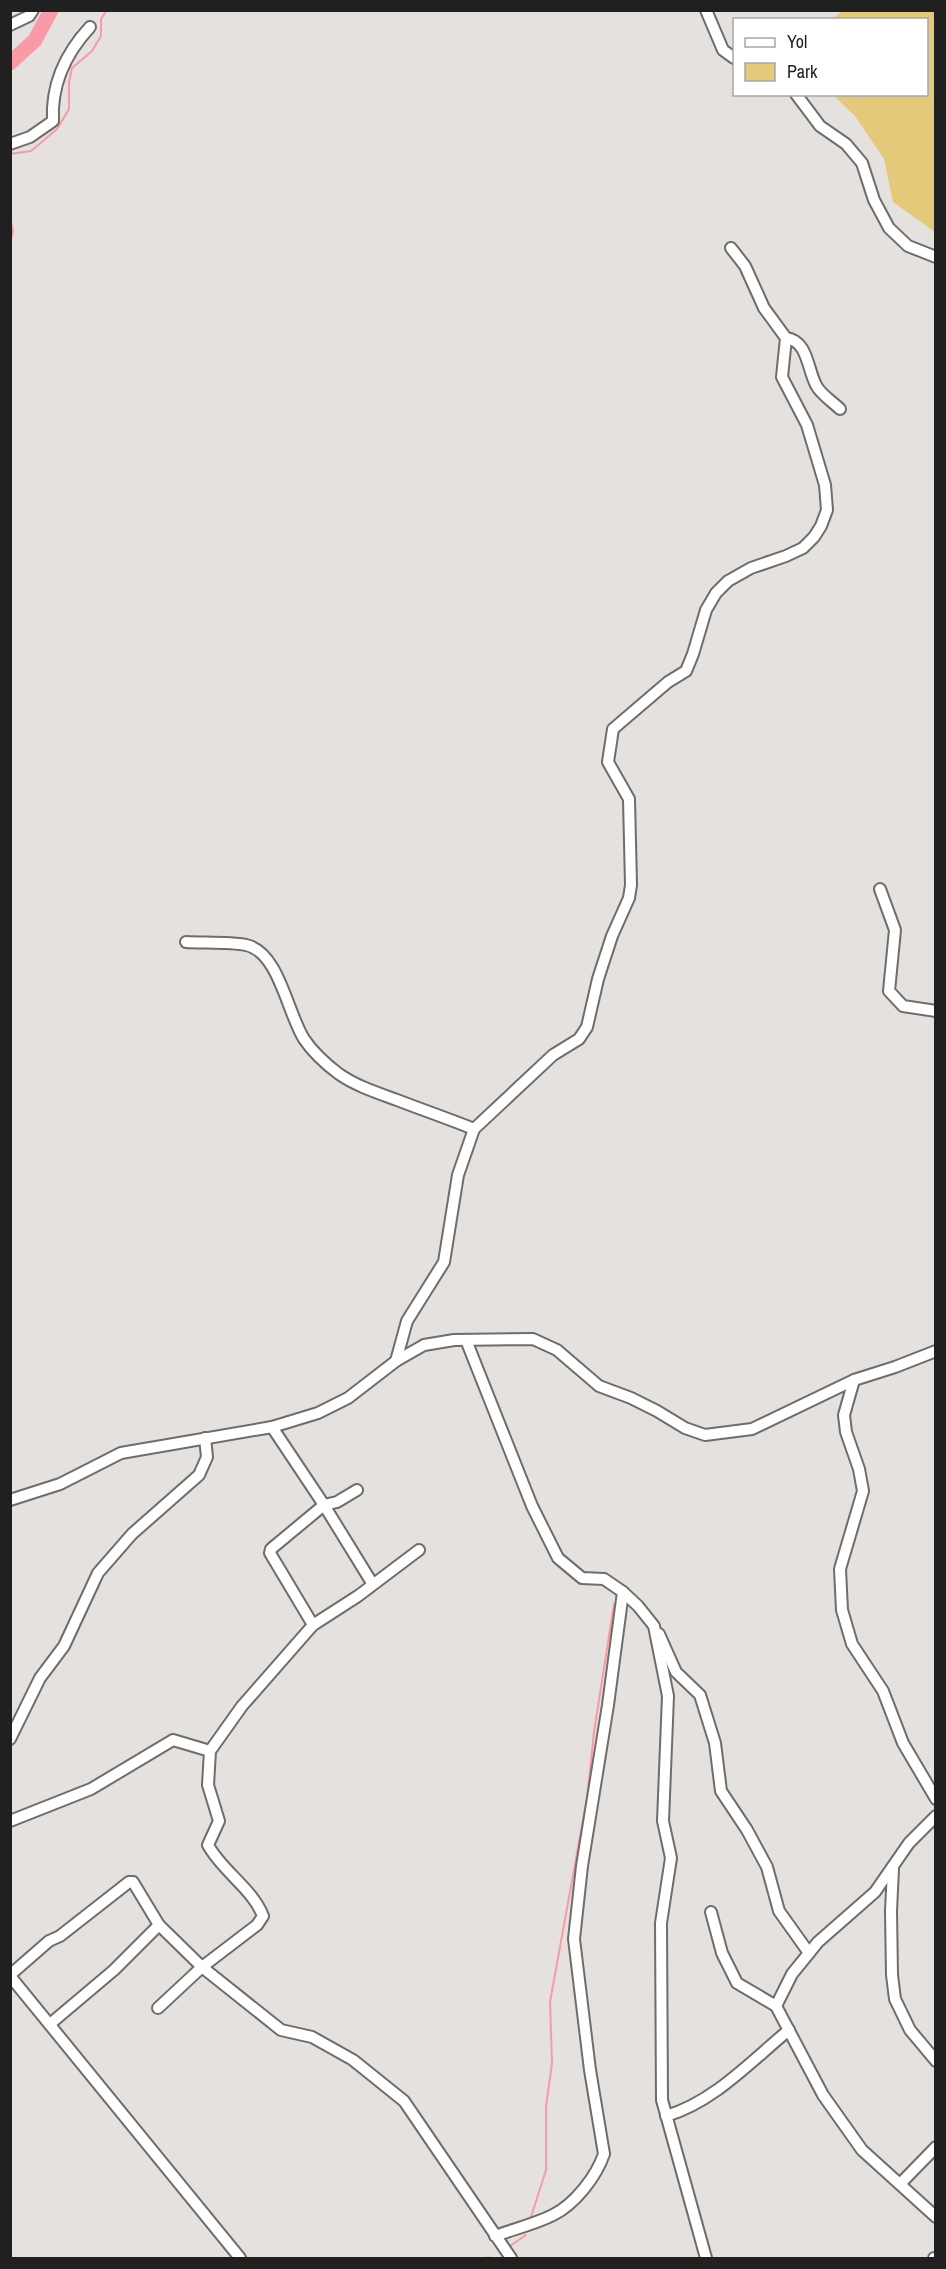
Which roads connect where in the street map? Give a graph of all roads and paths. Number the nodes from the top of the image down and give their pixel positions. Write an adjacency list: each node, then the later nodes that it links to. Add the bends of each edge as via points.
1 (33, 10): 3 (street)
2 (706, 10): 5 (street, via 723,50)
3 (10, 25)
4 (90, 27): 7 (street, via 64,64 52,103 53,121 30,137)
5 (733, 57)
6 (798, 96): 9 (street, via 820,126 846,144 862,163 874,200 889,228 908,246)
7 (10, 144)
8 (731, 248): 10 (street, via 745,266 764,308)
9 (936, 257)
10 (786, 338): 11 (street, via 801,345 816,387); 15 (street, via 782,377 807,425 825,485 827,510 821,526 804,548 728,581 706,610 686,671 613,729 608,762 629,799 631,885 598,979 587,1027 579,1039 553,1055)
11 (840, 409)
12 (880, 889): 14 (street, via 895,930 890,991 903,1006)
13 (186, 942): 15 (street, via 246,945 260,951 277,975 303,1037 339,1074)
14 (936, 1011)
15 (474, 1129): 18 (street, via 458,1175 444,1262 407,1321)
16 (466, 1340): 18 (street, via 424,1345); 19 (street, via 533,1339 557,1350 599,1386 705,1435 752,1429); 27 (street, via 532,1506 558,1558 582,1578 604,1579)
17 (936, 1351): 19 (street)
18 (396, 1361): 20 (street, via 348,1398 318,1413)
19 (854, 1380): 32 (street, via 844,1415 863,1491 840,1569 842,1610 852,1644 883,1691 903,1743)
20 (272, 1427): 21 (street); 24 (street)
21 (206, 1438): 23 (street, via 121,1453 60,1484); 30 (street, via 207,1456 199,1475 132,1534 98,1573 64,1646 40,1678)
22 (357, 1490): 24 (street)
23 (10, 1500)
24 (324, 1505): 26 (street); 28 (street, via 274,1545 270,1553)
25 (419, 1550): 26 (street)
26 (372, 1583): 28 (street)
27 (623, 1592): 29 (street); 50 (street, via 574,1939 604,2154 585,2188 555,2214)
28 (313, 1625): 31 (street, via 242,1706)
29 (654, 1626): 38 (street, via 676,1672 700,1695 715,1743 721,1791 767,1867 779,1911); 46 (street, via 668,1696 663,1821 671,1858 661,1923 662,2100)
30 (10, 1739)
31 (210, 1751): 34 (street, via 173,1740 91,1789); 39 (street, via 208,1785 219,1821 208,1845 263,1916 257,1925)
32 (936, 1799)
33 (936, 1816): 35 (street, via 909,1843)
34 (10, 1821)
35 (893, 1869): 38 (street, via 875,1892); 45 (street, via 895,1999 910,2030)
36 (711, 1912): 41 (street, via 722,1953 737,1983)
37 (159, 1925): 39 (street); 40 (street, via 133,1882 129,1882); 43 (street, via 114,1970)
38 (809, 1953): 41 (street, via 792,1974)
39 (202, 1967): 42 (street); 50 (street, via 281,2030 312,2037 353,2060 404,2101)
40 (10, 1975): 43 (street)
41 (776, 2006): 44 (street)
42 (158, 2008)
43 (50, 2024): 51 (street)
44 (789, 2030): 46 (street, via 716,2091 687,2110); 48 (street, via 823,2095 862,2150)
45 (936, 2061)
46 (666, 2116): 53 (street)
47 (936, 2146): 48 (street)
48 (900, 2184): 49 (street)
49 (936, 2217)
50 (495, 2236): 52 (street)
51 (240, 2259)
52 (511, 2259)
53 (706, 2259)

